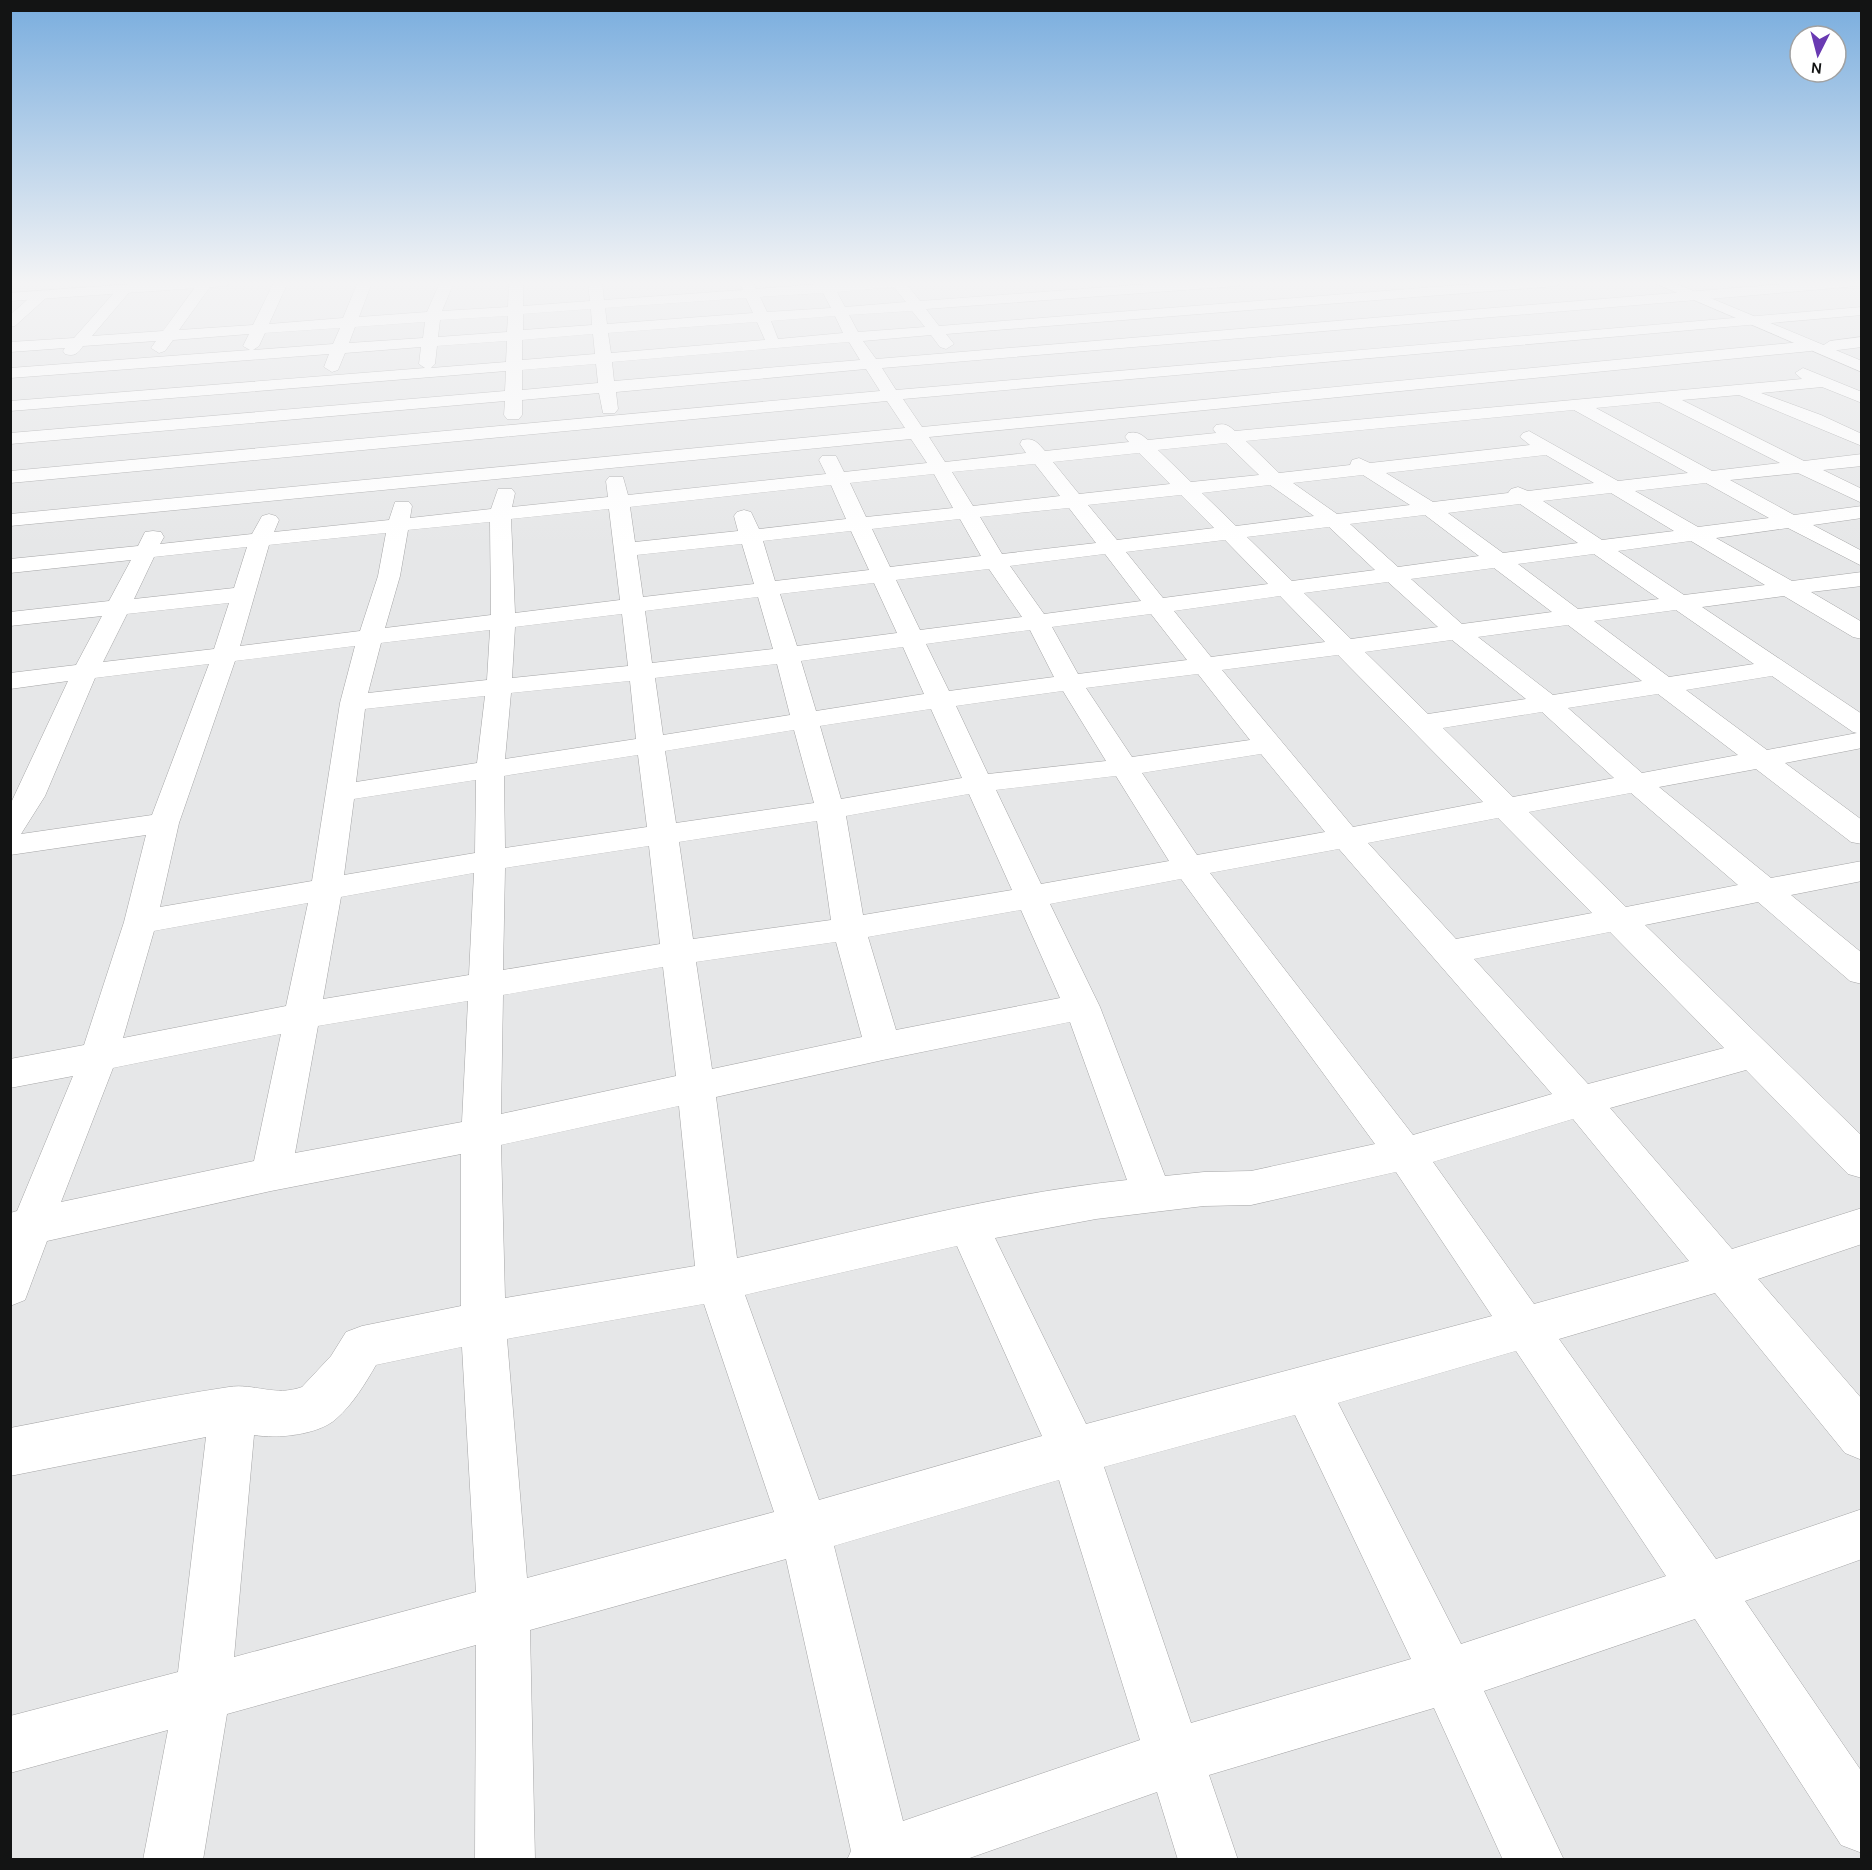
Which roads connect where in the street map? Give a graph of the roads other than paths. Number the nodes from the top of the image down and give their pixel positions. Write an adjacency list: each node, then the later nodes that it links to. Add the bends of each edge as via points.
1 (65, 369): 25 (street)
2 (144, 369): 43 (street)
3 (240, 369): 38 (street)
4 (331, 369): 32 (street)
5 (430, 369): 27 (street)
6 (460, 369): 46 (street)
7 (514, 369): 64 (street)
8 (582, 369): 36 (street)
9 (604, 369): 36 (street)
10 (698, 369): 33 (street)
11 (787, 369): 28 (street)
12 (821, 369): 28 (street)
13 (875, 369): 41 (street)
14 (967, 369): 37 (street)
15 (1066, 369): 31 (street)
16 (1172, 369): 26 (street)
17 (1243, 369): 42 (street)
18 (1329, 369): 39 (street)
19 (1423, 369): 34 (street)
20 (1511, 369): 30 (street)
21 (1567, 369): 30 (street)
22 (1606, 369): 44 (street)
23 (1697, 369): 40 (street)
24 (1793, 369): 35 (street)
25 (55, 370): 29 (street); 49 (street)
26 (1151, 371): 31 (street); 50 (street)
27 (425, 372): 32 (street); 46 (street)
28 (788, 372): 33 (street); 47 (street)
29 (10, 373)
30 (1520, 374): 34 (street); 48 (street)
31 (1076, 379): 37 (street); 54 (street)
32 (327, 380): 38 (street); 51 (street)
33 (702, 380): 36 (street); 52 (street)
34 (1443, 382): 39 (street); 55 (street)
35 (1821, 382): 40 (street); 45 (street)
36 (606, 387): 59 (street)
37 (982, 387): 41 (street); 61 (street)
38 (230, 389): 43 (street); 57 (street)
39 (1358, 390): 42 (street); 58 (street)
40 (1740, 390): 44 (street); 56 (street)
41 (893, 396): 47 (street); 66 (street)
42 (1277, 396): 50 (street); 63 (street)
43 (124, 397): 49 (street); 65 (street)
44 (1662, 397): 48 (street); 62 (street)
45 (1862, 398)
46 (422, 404): 51 (street); 71 (street)
47 (803, 405): 52 (street); 74 (street)
48 (1578, 405): 55 (street); 72 (street)
49 (18, 406): 60 (street)
50 (1194, 406): 54 (street); 69 (street)
51 (312, 411): 57 (street); 77 (street)
52 (712, 413): 59 (street); 78 (street)
53 (1862, 413): 56 (street)
54 (1110, 414): 61 (street); 75 (street)
55 (1489, 414): 58 (street); 76 (street)
56 (1815, 419): 62 (street); 73 (street)
57 (211, 421): 65 (street); 92 (street)
58 (1402, 421): 63 (street); 81 (street)
59 (610, 422): 64 (street); 83 (street)
60 (10, 423)
61 (1012, 423): 66 (street); 80 (street)
62 (1728, 429): 67 (street); 85 (street)
63 (1312, 430): 69 (street); 86 (street)
64 (513, 431): 71 (street); 87 (street)
65 (98, 432): 70 (street); 79 (street)
66 (917, 432): 74 (street); 84 (street)
67 (1695, 433)
68 (1674, 435): 72 (street)
69 (1233, 437): 75 (street); 91 (street)
70 (10, 439)
71 (413, 439): 77 (street); 93 (street)
72 (1641, 439): 89 (street)
73 (1862, 441)
74 (820, 442): 78 (street); 90 (street)
75 (1144, 447): 80 (street); 96 (street)
76 (1548, 449): 81 (street); 94 (street)
77 (297, 451): 92 (street); 97 (street)
78 (724, 451): 83 (street); 95 (street)
79 (79, 458): 88 (street); 92 (street); 106 (street)
80 (1039, 458): 84 (street); 100 (street)
81 (1458, 459): 86 (street); 98 (street)
82 (1862, 460): 85 (street)
83 (614, 462): 87 (street); 101 (street)
84 (940, 468): 90 (street); 103 (street)
85 (1805, 468): 89 (street); 99 (street)
86 (1365, 469): 91 (street); 102 (street)
87 (510, 472): 93 (street); 105 (street)
88 (10, 477)
89 (1709, 478): 94 (street); 108 (street)
90 (837, 479): 95 (street); 110 (street)
91 (1274, 479): 96 (street); 107 (street)
92 (188, 482): 97 (street); 106 (street); 119 (street)
93 (406, 482): 97 (street); 109 (street)
94 (1618, 487): 98 (street); 112 (street)
95 (736, 489): 101 (street); 113 (street)
96 (1186, 489): 100 (street); 111 (street)
97 (280, 494): 115 (street)
98 (1525, 497): 102 (street); 117 (street)
99 (1862, 497)
100 (1074, 501): 103 (street); 116 (street)
101 (619, 502): 105 (street); 118 (street)
102 (1430, 508): 107 (street); 120 (street)
103 (967, 512): 110 (street); 122 (street)
104 (1862, 512): 108 (street)
105 (500, 514): 109 (street); 137 (street)
106 (37, 517): 114 (street)
107 (1334, 520): 111 (street); 125 (street)
108 (1789, 521): 112 (street); 121 (street)
109 (399, 525): 115 (street); 141 (street, via 389,576)
110 (858, 525): 113 (street); 124 (street)
111 (1230, 532): 116 (street); 127 (street)
112 (1699, 535): 117 (street); 129 (street)
113 (751, 536): 118 (street); 128 (street)
114 (15, 538)
115 (260, 540): 119 (street); 130 (street)
116 (1111, 547): 122 (street); 133 (street)
117 (1598, 547): 120 (street); 131 (street)
118 (624, 550): 132 (street)
119 (144, 552): 123 (street); 134 (street)
120 (1498, 560): 125 (street); 135 (street)
121 (1862, 560)
122 (995, 561): 124 (street); 138 (street)
123 (10, 566)
124 (882, 575): 128 (street); 142 (street)
125 (1395, 575): 127 (street); 139 (street)
126 (1862, 579): 129 (street)
127 (1285, 588): 133 (street); 143 (street)
128 (767, 589): 132 (street); 145 (street)
129 (1787, 589): 131 (street); 140 (street)
130 (244, 594): 134 (street); 144 (street)
131 (1681, 603): 135 (street); 147 (street)
132 (631, 605): 137 (street); 149 (street)
133 (1158, 606): 138 (street); 146 (street)
134 (117, 608): 136 (street); 148 (street)
135 (1572, 617): 139 (street); 152 (street)
136 (10, 619)
137 (502, 621): 141 (street); 153 (street)
138 (1037, 621): 142 (street); 151 (street)
139 (1457, 632): 143 (street); 155 (street)
140 (1862, 632)
141 (370, 637): 144 (street); 156 (street)
142 (911, 639): 145 (street); 154 (street)
143 (1345, 647): 146 (street); 158 (street)
144 (225, 654): 148 (street); 171 (street)
145 (788, 655): 149 (street); 157 (street)
146 (1205, 665): 151 (street); 162 (street)
147 (1776, 668): 152 (street); 159 (street)
148 (85, 673): 150 (street); 172 (street, via 31,796)
149 (640, 674): 153 (street); 161 (street)
150 (10, 681)
151 (1070, 684): 154 (street); 164 (street)
152 (1661, 685): 155 (street); 163 (street)
153 (499, 686): 156 (street); 165 (street)
154 (939, 700): 157 (street); 167 (street)
155 (1546, 702): 158 (street); 166 (street)
156 (353, 703): 168 (street)
157 (805, 722): 161 (street); 170 (street)
158 (1421, 723): 169 (street)
159 (1862, 726)
160 (1862, 740): 163 (street)
161 (650, 745): 165 (street); 173 (street)
162 (1268, 745): 164 (street); 175 (street)
163 (1760, 759): 166 (street); 174 (street)
164 (1125, 767): 167 (street); 178 (street)
165 (490, 770): 168 (street); 177 (street)
166 (1636, 783): 169 (street); 181 (street)
167 (978, 784): 170 (street); 182 (street)
168 (339, 793): 180 (street)
169 (1504, 807): 175 (street); 183 (street)
170 (830, 810): 173 (street); 185 (street)
171 (164, 823): 176 (street); 184 (street)
172 (10, 828)
173 (662, 834): 177 (street); 186 (street)
174 (1862, 836)
175 (1346, 838): 178 (street); 187 (street)
176 (10, 845)
177 (490, 861): 180 (street); 189 (street)
178 (1189, 867): 182 (street); 199 (street)
179 (1862, 872): 181 (street)
180 (327, 888): 184 (street); 191 (street)
181 (1766, 890): 183 (street); 188 (street)
182 (1031, 897): 185 (street); 190 (street)
183 (1617, 919): 187 (street); 193 (street)
184 (140, 922): 194 (street)
185 (849, 929): 186 (street); 192 (street)
186 (678, 953): 189 (street); 196 (street)
187 (1447, 953): 197 (street)
188 (1862, 972)
189 (484, 985): 191 (street); 198 (street)
190 (1082, 1008): 192 (street); 202 (street)
191 (302, 1016): 194 (street); 201 (street)
192 (883, 1047): 196 (street)
193 (1753, 1054): 197 (street); 200 (street)
194 (99, 1056): 195 (street); 205 (street)
195 (10, 1074)
196 (696, 1088): 198 (street); 207 (street)
197 (1581, 1101): 199 (street); 206 (street)
198 (481, 1134): 201 (street); 209 (street)
199 (1405, 1154): 202 (street, via 1251,1188); 210 (street)
200 (1862, 1162)
201 (271, 1174): 205 (street)
202 (1152, 1194): 203 (street)
203 (968, 1225): 207 (street); 214 (street)
204 (1862, 1226): 206 (street)
205 (21, 1229): 208 (street)
206 (1725, 1271): 210 (street); 213 (street)
207 (718, 1282): 209 (street); 216 (street)
208 (10, 1286)
209 (483, 1322): 212 (street, via 362,1347 347,1372 318,1404 297,1412 272,1415); 219 (street)
210 (1524, 1327): 211 (street); 218 (street)
211 (1307, 1389): 214 (street); 220 (street)
212 (233, 1409): 215 (street); 221 (street)
213 (1862, 1436)
214 (1074, 1451): 216 (street); 223 (street)
215 (10, 1452)
216 (805, 1529): 219 (street); 225 (street)
217 (1862, 1533): 218 (street)
218 (1706, 1589): 220 (street); 224 (street)
219 (503, 1611): 221 (street); 227 (street)
220 (1448, 1676): 223 (street); 229 (street)
221 (203, 1692): 222 (street); 226 (street)
222 (10, 1744)
223 (1174, 1758): 225 (street); 228 (street)
224 (1862, 1824)
225 (881, 1859)
226 (173, 1860)
227 (505, 1860)
228 (1208, 1860)
229 (1534, 1860)

